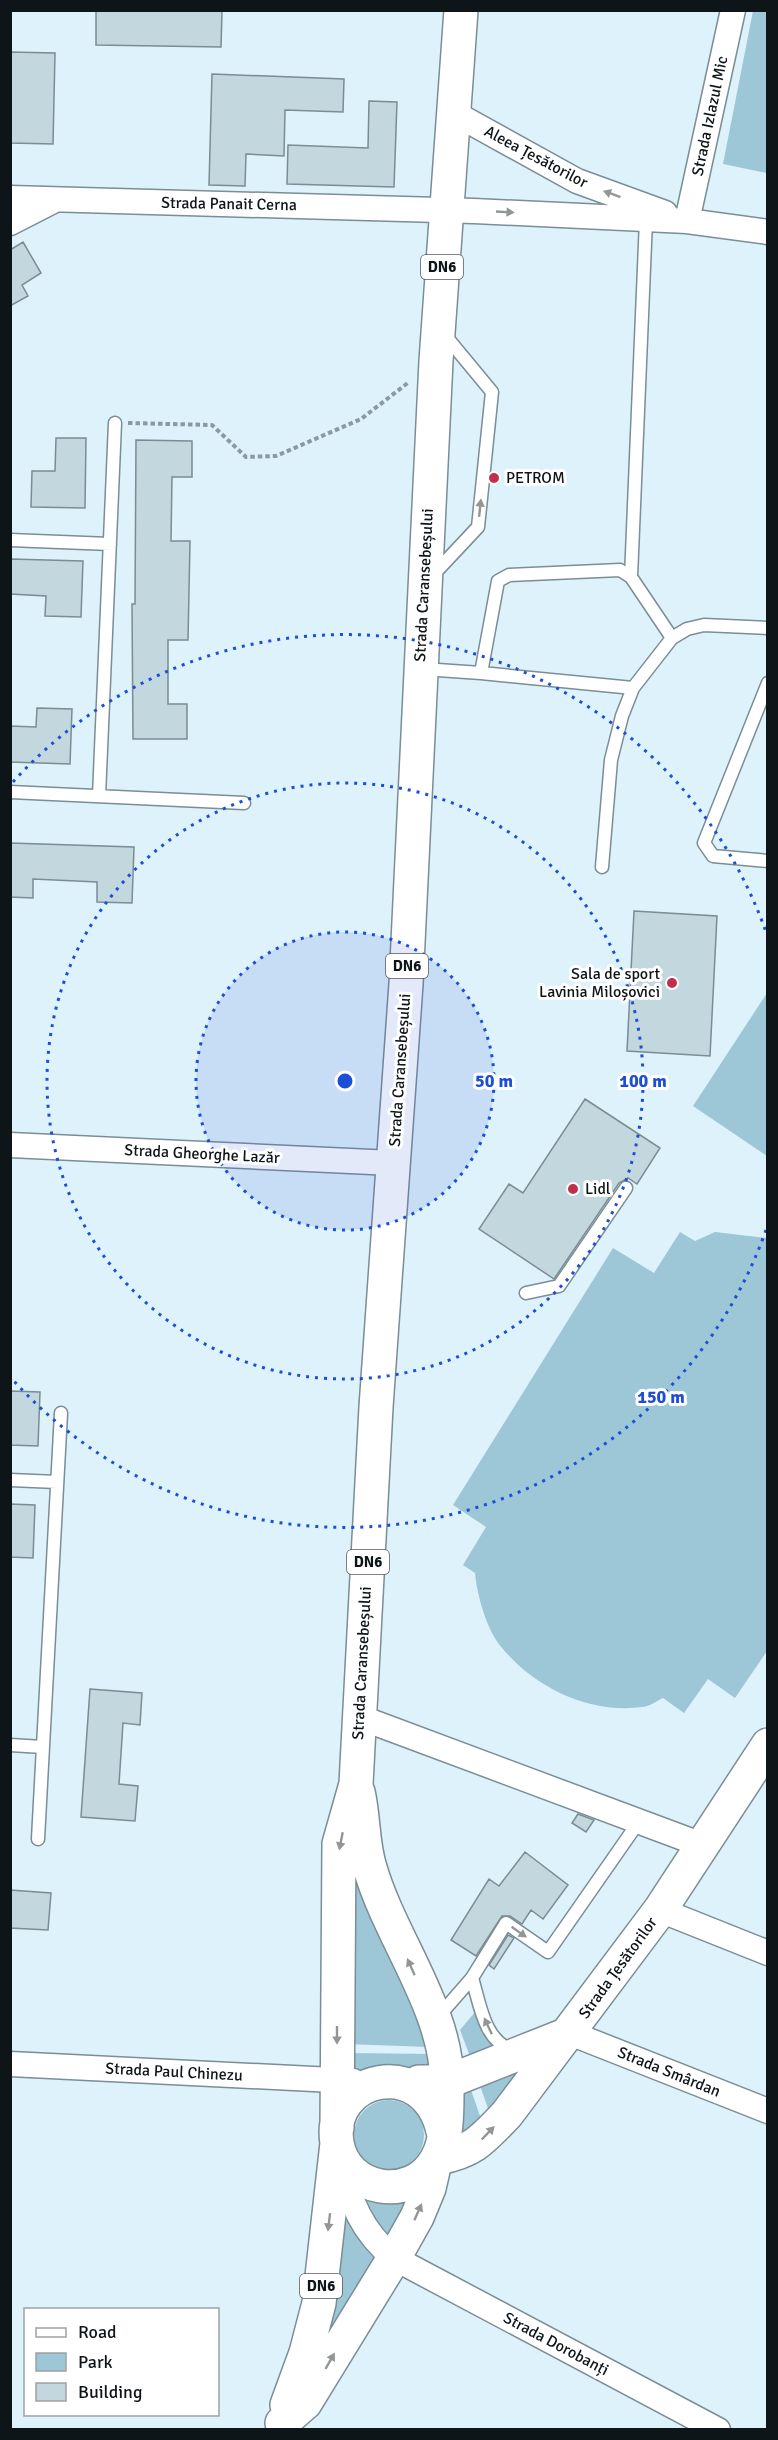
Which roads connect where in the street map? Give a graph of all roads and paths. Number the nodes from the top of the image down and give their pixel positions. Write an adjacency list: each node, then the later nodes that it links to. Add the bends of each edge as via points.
1 (461, 10): 3 (main road, Strada Caransebeșului / DN6)
2 (733, 10): 8 (street, Strada Izlazul Mic)
3 (454, 113): 6 (main road, Strada Caransebeșului / DN6); 8 (street, Aleea Țesătorilor, one-way to 3, via 577,181)
4 (10, 198): 5 (street, Strada Panait Cerna)
5 (56, 200): 6 (street, Strada Panait Cerna); 9 (street)
6 (447, 210): 7 (street, Aleea Țesătorilor, one-way to 7); 11 (main road, Strada Caransebeșului / DN6)
7 (646, 220): 8 (street, Aleea Țesătorilor); 16 (lane)
8 (687, 221): 10 (street, Aleea Țesătorilor)
9 (10, 223)
10 (768, 232)
11 (438, 326): 12 (main road, Strada Caransebeșului / DN6); 17 (lane, one-way to 11, via 478,526 492,392)
12 (436, 361): 13 (path, via 361,419 276,456 246,457 212,425); 17 (main road, Strada Caransebeșului / DN6)
13 (115, 423): 15 (lane)
14 (10, 540): 15 (lane)
15 (110, 544): 25 (lane)
16 (631, 577): 19 (lane); 21 (lane, via 620,570 509,574 498,581)
17 (423, 583): 20 (main road, Strada Caransebeșului / DN6)
18 (768, 628): 19 (lane, via 705,625)
19 (672, 638): 23 (lane)
20 (420, 669): 21 (lane); 30 (main road, Strada Caransebeșului / DN6, via 406,984)
21 (481, 673): 23 (lane)
22 (768, 683): 27 (lane, via 704,843 713,856)
23 (633, 688): 28 (lane, via 610,760)
24 (10, 792): 25 (lane)
25 (99, 796): 26 (lane)
26 (244, 803)
27 (768, 861)
28 (602, 867)
29 (10, 1144): 30 (street, Strada Gheorghe Lazăr)
30 (393, 1163): 36 (main road, Strada Caransebeșului / DN6)
31 (626, 1188): 32 (lane, via 559,1286)
32 (526, 1293)
33 (61, 1413): 35 (lane)
34 (10, 1480): 35 (lane)
35 (57, 1482): 39 (lane)
36 (359, 1716): 40 (main road, Strada Caransebeșului / DN6); 41 (street)
37 (10, 1745): 39 (lane)
38 (768, 1745): 43 (main road, Strada Țesătorilor)
39 (43, 1747): 42 (lane)
40 (356, 1784): 47 (main road, DN6, one-way to 40, via 369,1867); 51 (main road, Strada Caransebeșului / DN6, one-way to 51, via 339,1844)
41 (640, 1820): 43 (street); 46 (lane, one-way to 41, via 506,1923 548,1952)
42 (38, 1839)
43 (702, 1845): 44 (main road, Strada Țesătorilor)
44 (660, 1910): 45 (street); 48 (main road, Strada Țesătorilor)
45 (768, 1953)
46 (472, 1978): 47 (lane); 49 (lane, one-way to 46, via 506,2049 490,2033)
47 (435, 2020): 53 (main road, DN6)
48 (570, 2033): 49 (main road); 54 (street, Strada Smârdan); 56 (main road, Strada Țesătorilor, one-way to 48, via 462,2153 481,2141)
49 (527, 2050): 53 (main road)
50 (10, 2064): 51 (street, Strada Paul Chinezu)
51 (337, 2080): 52 (street, Strada Paul Chinezu); 55 (main road, Strada Caransebeșului / DN6)
52 (394, 2082): 53 (main road); 55 (main road, via 373,2084 354,2096 340,2114); 56 (main road, via 417,2089 430,2100 439,2114)
53 (447, 2082): 56 (main road, DN6)
54 (768, 2111)
55 (339, 2143): 56 (main road, via 361,2179 388,2188 415,2181); 57 (street, Strada Dorobanți, via 347,2190 360,2219 374,2241); 58 (main road, Strada Caransebeșului / DN6, one-way to 58, via 319,2303)
56 (439, 2151): 57 (main road, DN6, one-way to 56, via 417,2217)
57 (394, 2258): 58 (main road, DN6, one-way to 57, via 305,2403); 59 (street, Strada Dorobanți)
58 (281, 2426)
59 (717, 2430)

